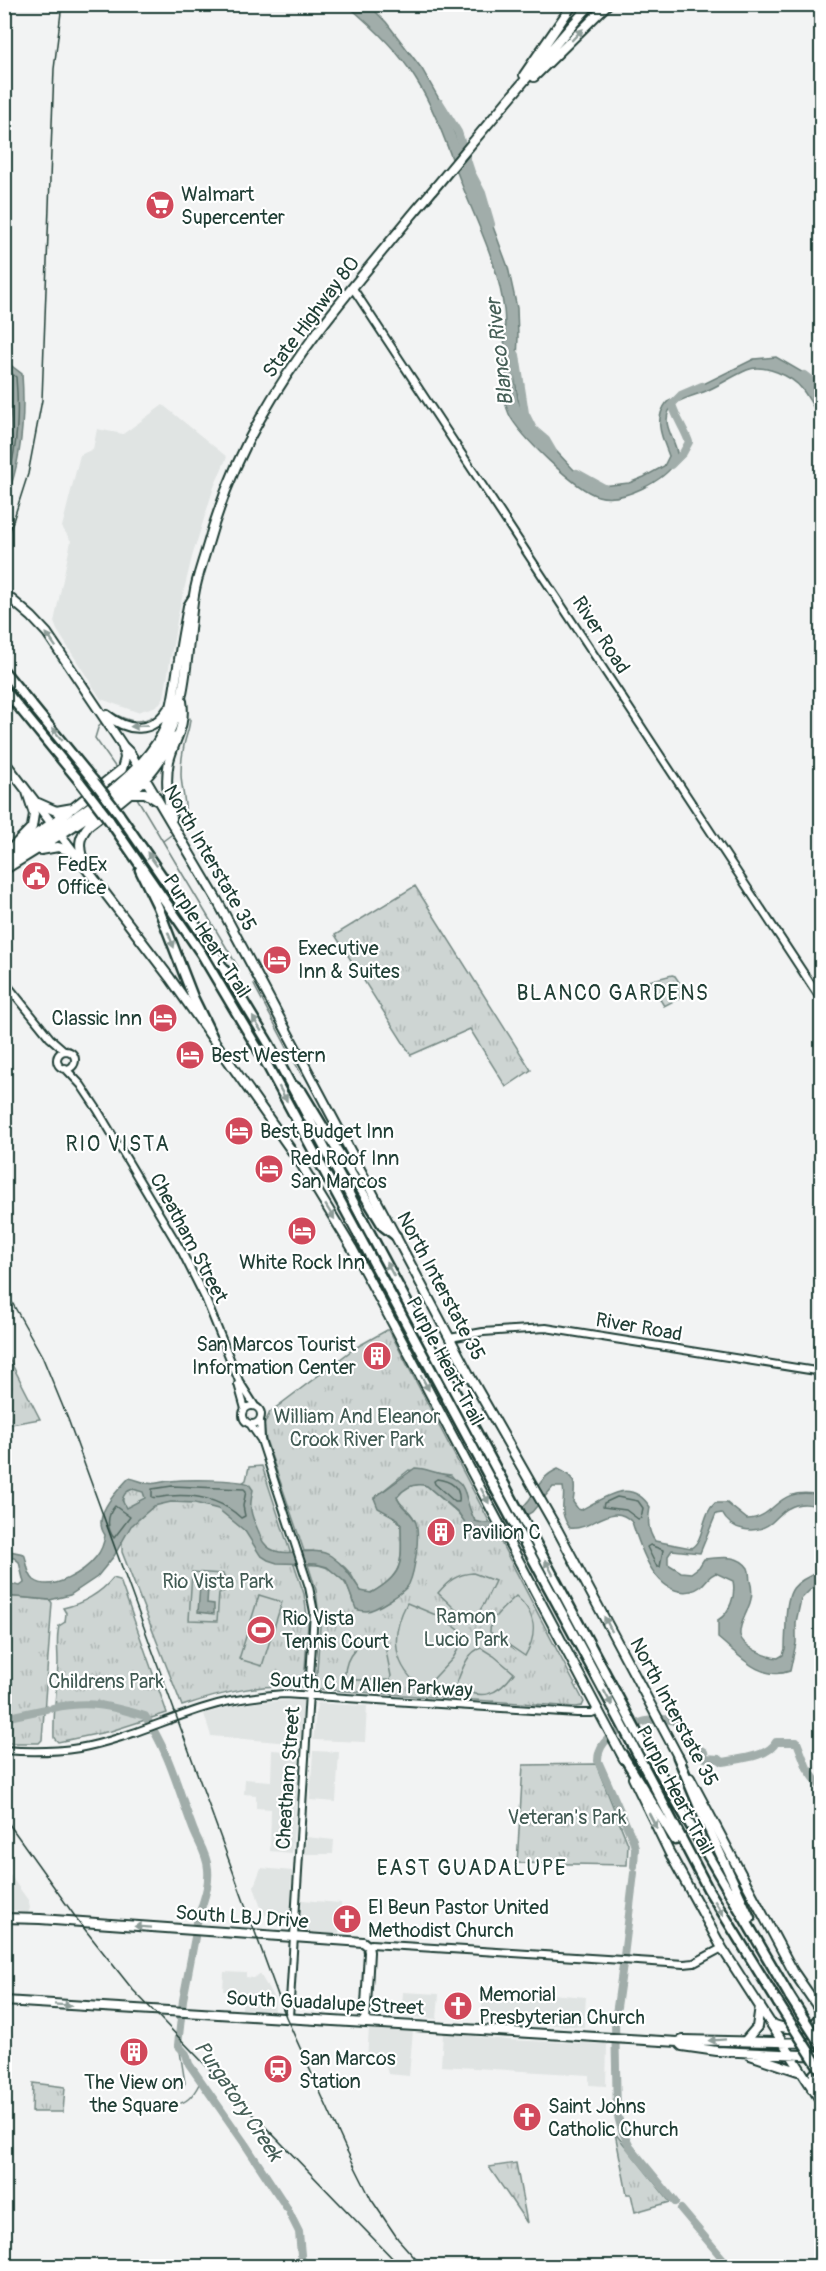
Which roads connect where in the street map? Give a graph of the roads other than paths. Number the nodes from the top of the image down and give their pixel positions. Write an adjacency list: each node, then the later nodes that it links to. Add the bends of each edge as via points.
1 (573, 4): 4 (main road)
2 (591, 4): 4 (main road)
3 (609, 4): 4 (main road, one-way to 3)
4 (504, 104): 5 (main road, State Highway 80)
5 (352, 287): 7 (main road, State Highway 80, via 306,346 258,421 223,498); 31 (street, River Road)
6 (4, 593): 13 (main road, North Interstate 35, one-way to 6, via 47,633)
7 (194, 597): 8 (main road, State Highway 80, via 188,606); 11 (main road, State Highway 80)
8 (181, 646): 12 (main road, State Highway 80); 14 (main road)
9 (4, 671): 38 (highway, Purple Heart Trail, one-way to 9, bridge, via 208,943 119,814)
10 (4, 689): 25 (highway, Purple Heart Trail, bridge)
11 (182, 698): 14 (main road, State Highway 80); 23 (main road, via 182,726 167,778)
12 (172, 703): 13 (main road, one-way to 13, via 158,721 145,727 118,724); 17 (main road, State Highway 80)
13 (100, 711): 15 (main road, North Interstate 35)
14 (176, 714): 17 (main road, State Highway 80, via 165,741)
15 (123, 746): 17 (main road, North Interstate 35); 22 (main road, via 122,770)
16 (4, 761): 18 (main road)
17 (142, 773): 19 (main road); 21 (main road, North Interstate 35); 24 (main road, State Highway 80)
18 (26, 788): 20 (main road); 28 (main road, via 34,814 32,826)
19 (129, 794): 21 (main road, via 145,793); 27 (main road, via 82,833)
20 (37, 802): 22 (main road, via 56,811); 24 (main road)
21 (161, 806): 23 (main road, North Interstate 35)
22 (73, 808): 24 (main road)
23 (174, 826): 40 (main road, North Interstate 35)
24 (56, 829): 26 (main road); 27 (main road); 28 (main road, via 22,844)
25 (130, 848): 33 (highway, one-way to 33); 54 (highway, Purple Heart Trail, one-way to 54, via 201,953 260,1053)
26 (34, 851): 27 (main road, via 58,847); 29 (main road)
27 (81, 859): 33 (main road)
28 (6, 860)
29 (4, 870)
30 (4, 981): 32 (street)
31 (822, 1001)
32 (50, 1038): 34 (street); 35 (street)
33 (213, 1038): 50 (main road, one-way to 50, via 340,1227)
34 (65, 1051): 35 (street); 36 (street, via 73,1054)
35 (57, 1058): 37 (street)
36 (74, 1062): 37 (street); 39 (street, Cheatham Street)
37 (65, 1068): 39 (street, Cheatham Street)
38 (290, 1083): 40 (highway, via 302,1092 383,1226); 59 (highway, Purple Heart Trail, one-way to 38, via 641,1740)
39 (81, 1085): 43 (street, Cheatham Street, via 182,1252)
40 (396, 1236): 41 (main road, North Interstate 35)
41 (450, 1338): 42 (street, River Road, via 546,1328); 53 (main road, North Interstate 35, one-way to 41)
42 (822, 1372)
43 (239, 1381): 44 (street, Cheatham Street); 45 (street, Cheatham Street)
44 (255, 1406): 45 (street); 46 (street, via 261,1412)
45 (245, 1409): 47 (street, via 243,1418)
46 (260, 1419): 47 (street); 48 (street, Cheatham Street)
47 (250, 1424): 48 (street, Cheatham Street)
48 (261, 1440): 49 (street, Cheatham Street, via 312,1601 315,1624)
49 (310, 1695): 50 (street, South C M Allen Parkway, via 577,1713); 51 (street, South C M Allen Parkway, via 248,1698 207,1707 106,1742 77,1748); 56 (street, Cheatham Street)
50 (599, 1710): 52 (main road)
51 (4, 1750)
52 (621, 1753): 54 (highway); 58 (main road, one-way to 58, via 643,1802)
53 (676, 1753): 59 (highway); 62 (main road, North Interstate 35, via 793,1971)
54 (705, 1883): 74 (highway, Purple Heart Trail, one-way to 74, bridge)
55 (4, 1918): 56 (main road, South LBJ Drive, one-way to 55)
56 (294, 1936): 57 (main road, South LBJ Drive); 63 (street, Cheatham Street)
57 (368, 1946): 58 (street, South LBJ Drive, via 678,1964 694,1963); 64 (main road)
58 (722, 1948): 61 (main road)
59 (773, 1968): 69 (highway, Purple Heart Trail, bridge)
60 (4, 2001): 63 (main road, South Guadalupe Street, one-way to 63)
61 (760, 2006): 65 (main road); 66 (main road, via 757,2027)
62 (821, 2013): 65 (main road, via 804,2028)
63 (289, 2017): 64 (main road, South Guadalupe Street)
64 (365, 2023): 68 (main road, South Guadalupe Street)
65 (772, 2024): 67 (main road)
66 (745, 2041): 67 (main road, South Guadalupe Street); 68 (main road, South Guadalupe Street, one-way to 68)
67 (782, 2041): 69 (main road, South Guadalupe Street); 71 (main road)
68 (678, 2042): 70 (main road, South Guadalupe Street, via 700,2049)
69 (822, 2045)
70 (746, 2053): 71 (main road, South Guadalupe Street); 73 (main road)
71 (788, 2053): 72 (main road, South Guadalupe Street); 73 (main road)
72 (822, 2056)
73 (800, 2072): 75 (main road)
74 (822, 2072): 75 (main road, via 814,2074)
75 (812, 2090): 76 (main road)
76 (822, 2103)

